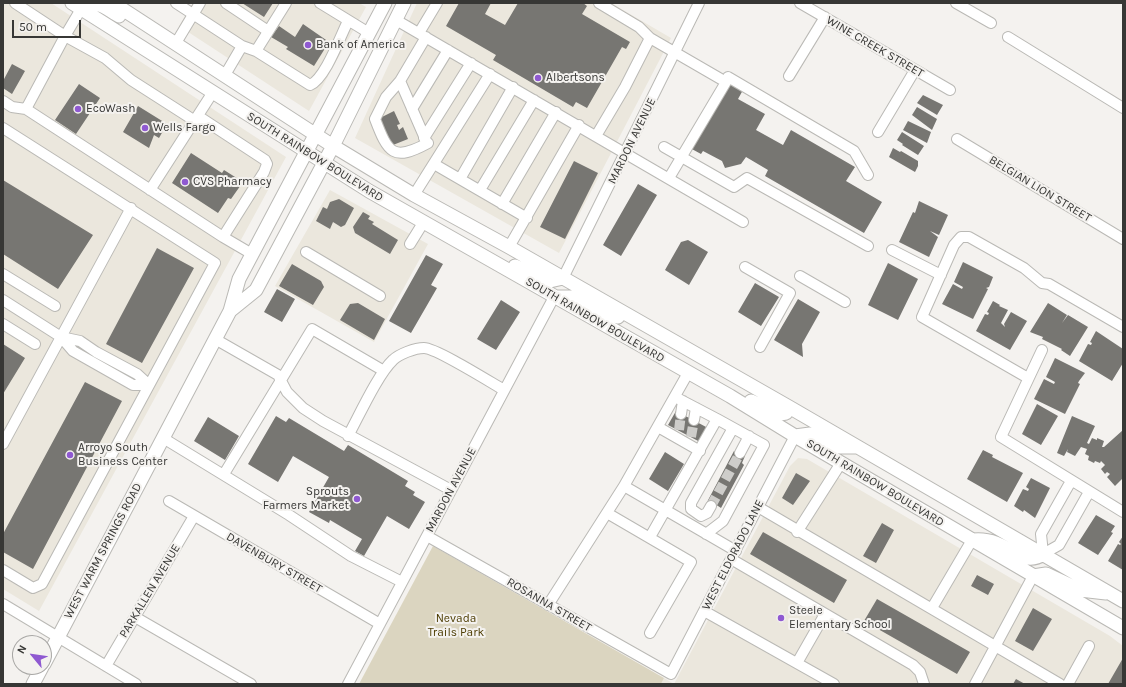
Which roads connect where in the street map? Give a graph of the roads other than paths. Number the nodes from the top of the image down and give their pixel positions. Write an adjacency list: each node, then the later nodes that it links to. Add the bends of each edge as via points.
1 (15, 3): 26 (street)
2 (113, 3): 22 (main road, SOUTH RAINBOW BOULEVARD)
3 (176, 3): 17 (street)
4 (200, 3): 17 (street)
5 (226, 3): 23 (street)
6 (286, 3): 23 (street)
7 (320, 3): 20 (street)
8 (385, 3): 24 (main road, WEST WARM SPRINGS ROAD)
9 (393, 3): 19 (main road, via 391,9)
10 (404, 3): 19 (main road, WEST WARM SPRINGS ROAD)
11 (437, 3): 25 (street)
12 (598, 3): 28 (street, via 639,27)
13 (699, 3): 33 (street, MARDON AVENUE)
14 (800, 3): 18 (street, WINE CREEK STREET)
15 (962, 5): 21 (street)
16 (77, 6): 22 (main road, via 99,4 146,29); 26 (street); 43 (main road, SOUTH RAINBOW BOULEVARD)
17 (193, 15): 29 (street); 30 (street)
18 (824, 17): 35 (street, WINE CREEK STREET); 38 (street)
19 (396, 20): 25 (street); 58 (main road, WEST WARM SPRINGS ROAD)
20 (348, 21): 24 (street); 32 (street, via 324,72 310,85)
21 (991, 23)
22 (156, 30): 29 (main road, SOUTH RAINBOW BOULEVARD)
23 (268, 31): 32 (street)
24 (369, 33): 54 (main road, WEST WARM SPRINGS ROAD)
25 (423, 35): 31 (street); 39 (street)
26 (65, 36): 47 (street); 50 (street, via 105,58 131,80)
27 (1008, 37): 46 (street)
28 (650, 38): 33 (street); 55 (street)
29 (176, 43): 37 (main road, SOUTH RAINBOW BOULEVARD)
30 (242, 46): 32 (street); 37 (street)
31 (448, 50): 34 (street); 48 (street)
32 (256, 51)
33 (675, 53): 40 (street); 62 (street, MARDON AVENUE)
34 (471, 63): 36 (street); 57 (street)
35 (915, 70): 42 (street, WINE CREEK STREET); 53 (street)
36 (490, 74): 41 (street); 61 (street)
37 (224, 75): 54 (main road, SOUTH RAINBOW BOULEVARD)
38 (789, 76)
39 (400, 80): 48 (street); 57 (street, via 376,115 376,121 388,146 396,153 407,153)
40 (726, 82): 63 (street); 66 (street, via 728,77 854,151)
41 (513, 87): 44 (street); 68 (street)
42 (950, 90)
43 (214, 92): 50 (street); 60 (main road, SOUTH RAINBOW BOULEVARD)
44 (534, 100): 49 (street); 70 (street)
45 (3, 101): 47 (street, via 12,107)
46 (1123, 108)
47 (26, 109): 69 (street)
48 (412, 110): 57 (street)
49 (556, 112): 51 (street); 72 (street)
50 (196, 118): 69 (street); 77 (street, via 266,160 267,164)
51 (578, 125): 55 (street); 74 (street)
52 (3, 128): 73 (street)
53 (878, 132)
54 (316, 135): 58 (main road, SOUTH RAINBOW BOULEVARD); 60 (main road, WEST WARM SPRINGS ROAD)
55 (596, 136): 62 (street)
56 (957, 140): 78 (street, BELGIAN LION STREET)
57 (426, 141): 61 (street)
58 (333, 146): 64 (main road, WEST WARM SPRINGS ROAD); 71 (main road, SOUTH RAINBOW BOULEVARD)
59 (664, 147): 63 (street)
60 (306, 152): 64 (main road, SOUTH RAINBOW BOULEVARD); 84 (main road, WEST WARM SPRINGS ROAD)
61 (441, 153): 65 (street)
62 (626, 153): 67 (street); 90 (street, MARDON AVENUE)
63 (682, 157): 67 (street); 80 (street, via 734,187 747,178)
64 (324, 164): 76 (main road, SOUTH RAINBOW BOULEVARD); 96 (main road, WEST WARM SPRINGS ROAD, via 256,290)
65 (434, 164): 68 (street); 71 (street)
66 (868, 175)
67 (669, 178): 75 (street)
68 (460, 179): 70 (street)
69 (150, 190): 77 (street)
70 (480, 190): 72 (street)
71 (414, 195): 81 (main road, SOUTH RAINBOW BOULEVARD)
72 (502, 204): 74 (street)
73 (131, 208): 100 (street); 109 (street, via 215,263)
74 (527, 218): 81 (street)
75 (743, 222)
76 (423, 223): 79 (street); 85 (main road, SOUTH RAINBOW BOULEVARD)
77 (224, 237): 84 (street)
78 (1123, 239)
79 (410, 244)
80 (868, 246)
81 (509, 247): 90 (main road, SOUTH RAINBOW BOULEVARD)
82 (892, 250): 88 (street)
83 (306, 252): 91 (street)
84 (252, 254): 96 (main road, WEST WARM SPRINGS ROAD, via 239,279)
85 (479, 254): 90 (main road, via 508,262 543,279 554,281); 92 (main road, SOUTH RAINBOW BOULEVARD)
86 (745, 267): 103 (street, via 790,293)
87 (3, 274): 95 (street)
88 (941, 275): 99 (street, via 954,244 961,237 969,237 1024,268 1042,283 1049,284); 107 (street, via 922,317)
89 (800, 276): 94 (street)
90 (563, 278): 98 (main road, SOUTH RAINBOW BOULEVARD)
91 (380, 296)
92 (554, 297): 98 (main road, via 570,296 599,311); 106 (main road, SOUTH RAINBOW BOULEVARD); 110 (street, MARDON AVENUE)
93 (3, 300): 100 (street)
94 (844, 302)
95 (55, 306)
96 (230, 311): 101 (main road, WEST WARM SPRINGS ROAD)
97 (3, 324): 102 (street)
98 (641, 324): 113 (main road, SOUTH RAINBOW BOULEVARD)
99 (1123, 327)
100 (61, 337): 109 (street, via 73,351 133,385); 124 (street)
101 (215, 339): 108 (street, via 278,375); 123 (main road, WEST WARM SPRINGS ROAD)
102 (35, 344)
103 (760, 347)
104 (1042, 350): 107 (street)
105 (384, 371): 108 (street, via 312,329); 110 (street, via 393,359 423,348 436,352); 120 (street)
106 (688, 373): 111 (main road, SOUTH RAINBOW BOULEVARD); 112 (street)
107 (1028, 378): 130 (street, via 1001,437)
108 (280, 379): 120 (street, via 287,392 303,408); 129 (street)
109 (149, 386): 148 (street, via 42,584 33,588)
110 (504, 390): 132 (street, MARDON AVENUE)
111 (730, 396): 113 (main road, via 754,402 780,414 786,413); 122 (main road, SOUTH RAINBOW BOULEVARD)
112 (679, 399): 114 (street); 115 (street); 118 (street)
113 (789, 407): 125 (main road, SOUTH RAINBOW BOULEVARD)
114 (696, 408): 116 (street); 117 (street)
115 (681, 414)
116 (717, 419): 119 (street); 126 (street)
117 (694, 420)
118 (658, 427): 126 (street, via 678,434); 131 (street)
119 (733, 428): 121 (street); 135 (street, via 691,503 691,509 702,516)
120 (348, 436): 132 (street)
121 (749, 436): 127 (street); 142 (street, via 764,444 723,522)
122 (795, 436): 125 (main road, via 810,434 835,447); 128 (main road, SOUTH RAINBOW BOULEVARD); 136 (street, WEST ELDORADO LANE)
123 (163, 438): 129 (street); 162 (main road, WEST WARM SPRINGS ROAD)
124 (3, 443)
125 (858, 447): 146 (main road, SOUTH RAINBOW BOULEVARD)
126 (700, 451): 137 (street)
127 (740, 453)
128 (841, 463): 141 (street); 145 (main road, SOUTH RAINBOW BOULEVARD)
129 (224, 474): 150 (street, via 351,556)
130 (1071, 481): 133 (street); 146 (street, via 1041,534)
131 (624, 486): 137 (street); 139 (street)
132 (451, 490): 143 (street, MARDON AVENUE)
133 (1089, 492): 138 (street); 146 (street, via 1059,545)
134 (169, 501): 140 (street, DAVENBURY STREET)
135 (711, 506)
136 (758, 507): 141 (street); 147 (street, WEST ELDORADO LANE)
137 (666, 510): 142 (street); 144 (street)
138 (1123, 512)
139 (607, 513): 144 (street); 154 (street)
140 (194, 516): 158 (street, PARKALLEN AVENUE); 159 (street, DAVENBURY STREET)
141 (797, 532): 155 (street)
142 (706, 534): 147 (street)
143 (427, 536): 150 (street, MARDON AVENUE); 154 (street, ROSANNA STREET)
144 (650, 537): 161 (street, via 691,562)
145 (972, 540): 146 (main road, via 984,539 997,543 1024,558 1034,558); 149 (main road, SOUTH RAINBOW BOULEVARD); 155 (street)
146 (1043, 554): 151 (main road, SOUTH RAINBOW BOULEVARD)
147 (733, 555): 156 (street, WEST ELDORADO LANE); 157 (street)
148 (3, 570)
149 (1033, 576): 151 (main road, via 1046,574 1080,590); 160 (main road, SOUTH RAINBOW BOULEVARD); 163 (street)
150 (402, 582): 159 (street, MARDON AVENUE)
151 (1110, 593): 152 (main road, SOUTH RAINBOW BOULEVARD)
152 (1123, 601)
153 (3, 604): 162 (street)
154 (548, 605): 168 (street, ROSANNA STREET)
155 (932, 608): 163 (street)
156 (704, 611): 166 (street); 168 (street, WEST ELDORADO LANE)
157 (825, 614): 166 (street); 175 (street, via 913,665 920,672)
158 (135, 617): 167 (street, PARKALLEN AVENUE); 172 (street)
159 (380, 624): 173 (street, MARDON AVENUE)
160 (1123, 628)
161 (650, 633)
162 (58, 638): 165 (main road, WEST WARM SPRINGS ROAD); 167 (street)
163 (995, 646): 176 (street); 177 (street)
164 (1089, 646): 178 (street)
165 (52, 649)
166 (796, 663): 174 (street)
167 (106, 666): 171 (street)
168 (671, 674)
169 (38, 675): 170 (main road)
170 (33, 684)
171 (136, 684)
172 (251, 684)
173 (348, 684)
174 (834, 684)
175 (924, 684)
176 (975, 684)
177 (1060, 684)
178 (1068, 684)

